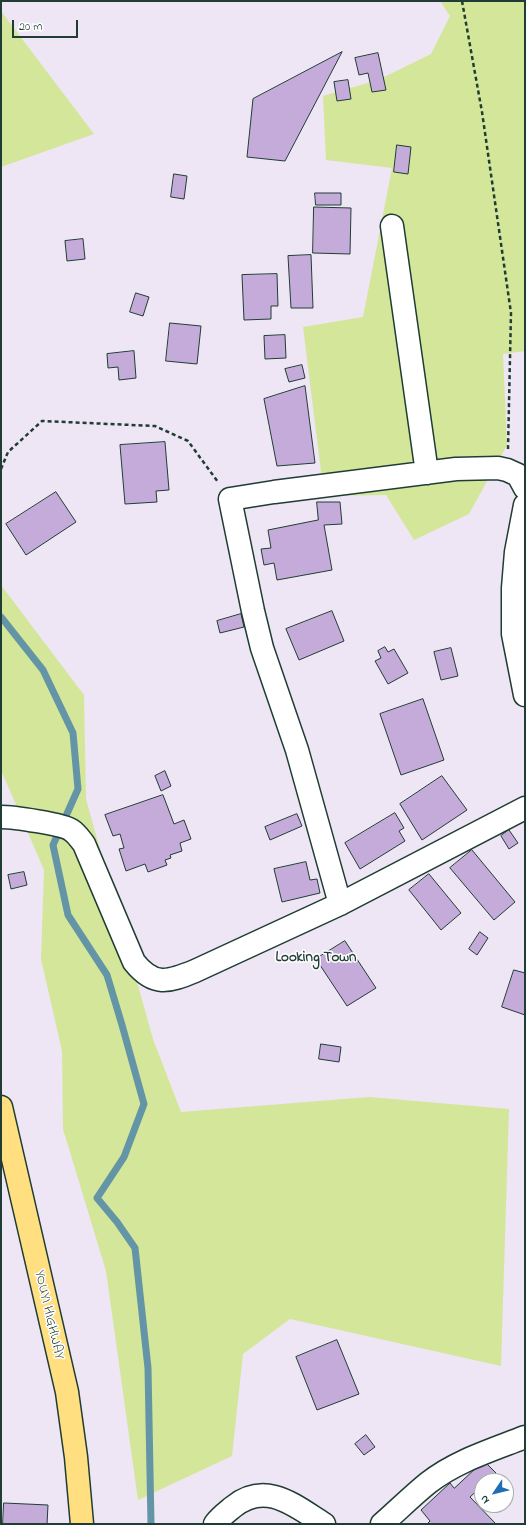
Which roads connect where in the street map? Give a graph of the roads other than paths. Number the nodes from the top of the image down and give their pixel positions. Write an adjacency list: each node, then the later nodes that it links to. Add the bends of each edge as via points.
1 (392, 226): 2 (street)
2 (427, 473): 3 (street, via 498,468 518,475); 8 (street, via 230,499 262,648 297,750)
3 (525, 488)
4 (525, 505): 5 (street, via 516,552 513,588 514,634)
5 (525, 695)
6 (525, 808): 8 (street)
7 (8, 817): 8 (street, via 70,828 84,844 134,962 143,973 155,980 181,977)
8 (340, 904)
9 (1, 1107): 11 (main road, YOUYI HIGHWAY, via 67,1392)
10 (525, 1437): 14 (street, via 455,1466 429,1483)
11 (82, 1524)
12 (215, 1524): 13 (street, via 242,1500 262,1494 281,1498)
13 (324, 1524)
14 (382, 1524)

